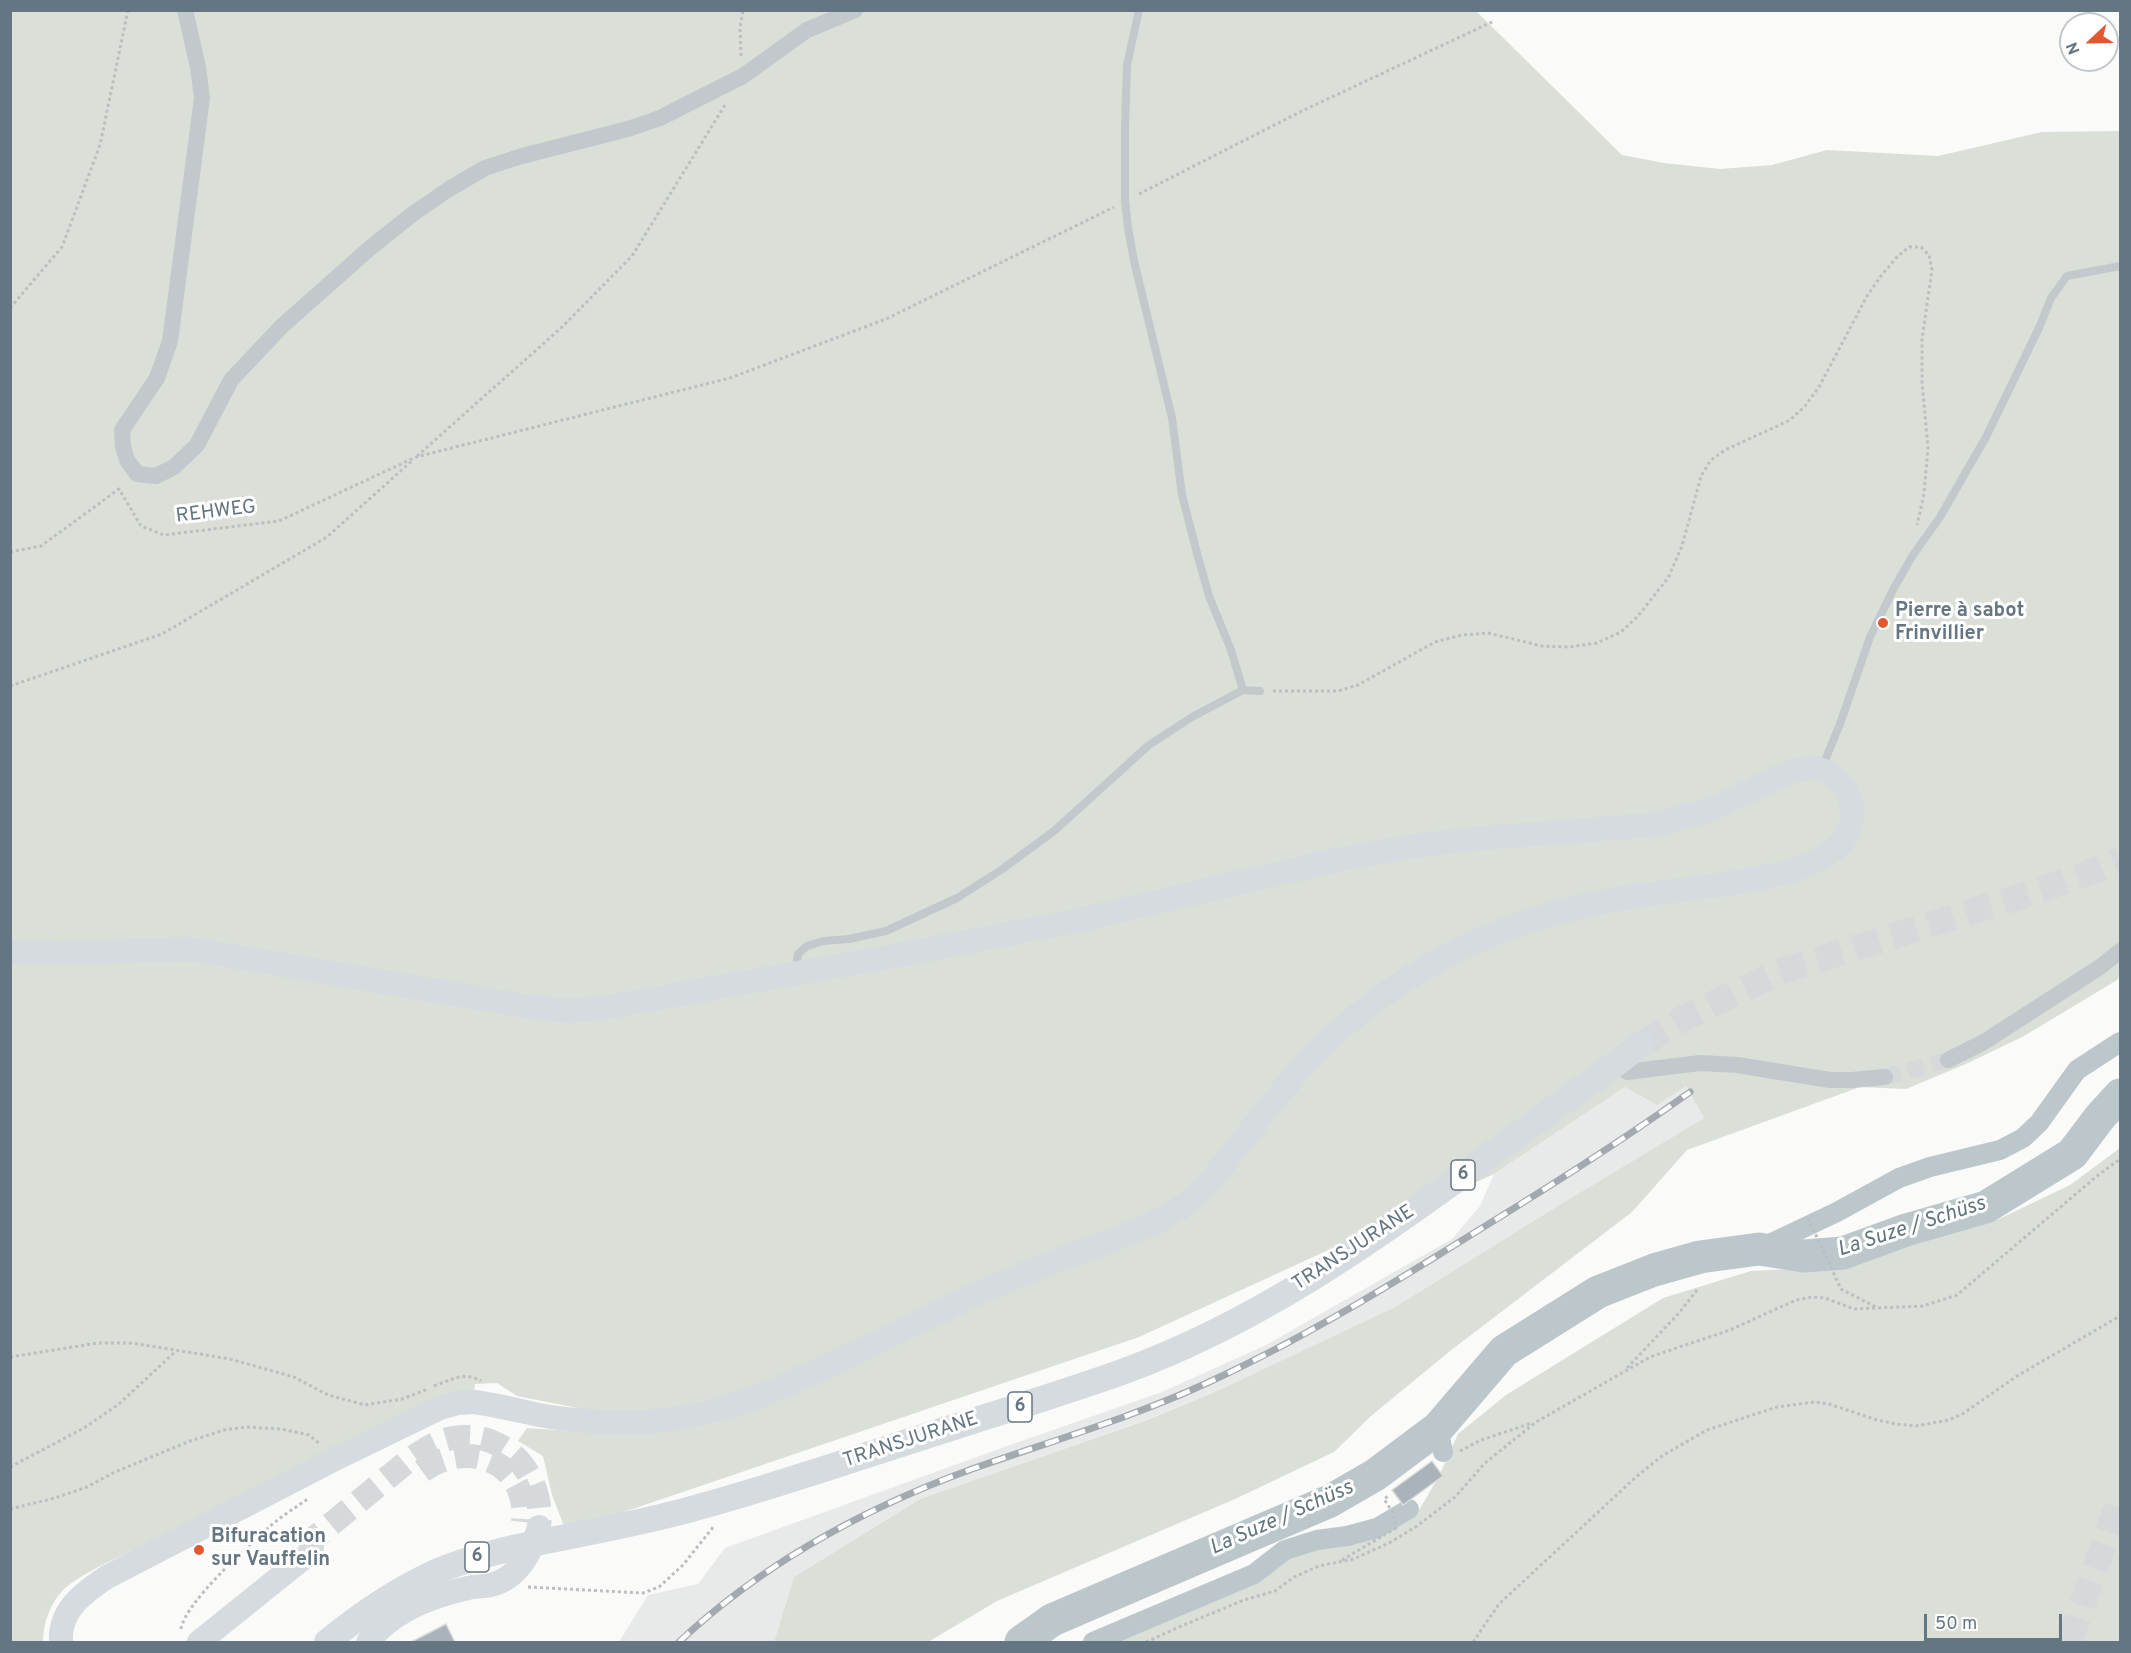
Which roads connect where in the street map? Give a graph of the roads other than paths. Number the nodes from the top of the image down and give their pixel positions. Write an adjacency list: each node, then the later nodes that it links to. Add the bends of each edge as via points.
1 (185, 10): 2 (street, via 202,98 170,341 157,378 122,430 127,460 137,474 156,476 174,467 197,445 231,380 282,326 370,248 448,189 485,168 660,118 743,76 807,30)
2 (855, 10)
3 (1139, 10): 5 (lane, via 1128,65 1125,126 1125,201 1134,261 1172,418 1182,495 1209,596)
4 (2121, 266): 7 (lane, via 2067,276 2050,298 1986,437 1895,586 1870,637)
5 (1243, 690): 6 (lane); 10 (lane, via 1149,745 1054,831 957,898 886,931 807,946 798,954)
6 (1260, 691)
7 (1821, 770): 10 (street, via 1792,771 1707,811 1653,825 1407,847 1076,921); 19 (street, via 1835,776 1851,802 1849,830 1832,851 1813,862 1756,879 1656,892 1557,913 1464,946 1402,982 1334,1034 1304,1065 1214,1177 1190,1201 1149,1227 1034,1269 793,1383 742,1402 671,1419 640,1422 572,1419 493,1404 458,1403 440,1408 107,1576 69,1610)
8 (2121, 951): 12 (street, via 1984,1042)
9 (10, 952): 10 (street, via 189,949 570,1011)
10 (795, 973)
11 (1642, 1044): 14 (main road, TRANSJURANE / 6)
12 (1948, 1060)
13 (1627, 1072): 14 (lane); 15 (street, via 1700,1063 1830,1080)
14 (1600, 1076): 16 (main road, TRANSJURANE / 6, via 1347,1257 1233,1324 1185,1346 1046,1399 686,1511 629,1525)
15 (1885, 1077)
16 (538, 1532): 20 (main road, TRANSJURANE / 6, via 517,1546 439,1571 405,1588); 21 (street, via 519,1541 500,1564 469,1587 391,1619)
17 (311, 1552): 18 (street)
18 (189, 1640)
19 (61, 1642)
20 (327, 1642)
21 (368, 1642)

